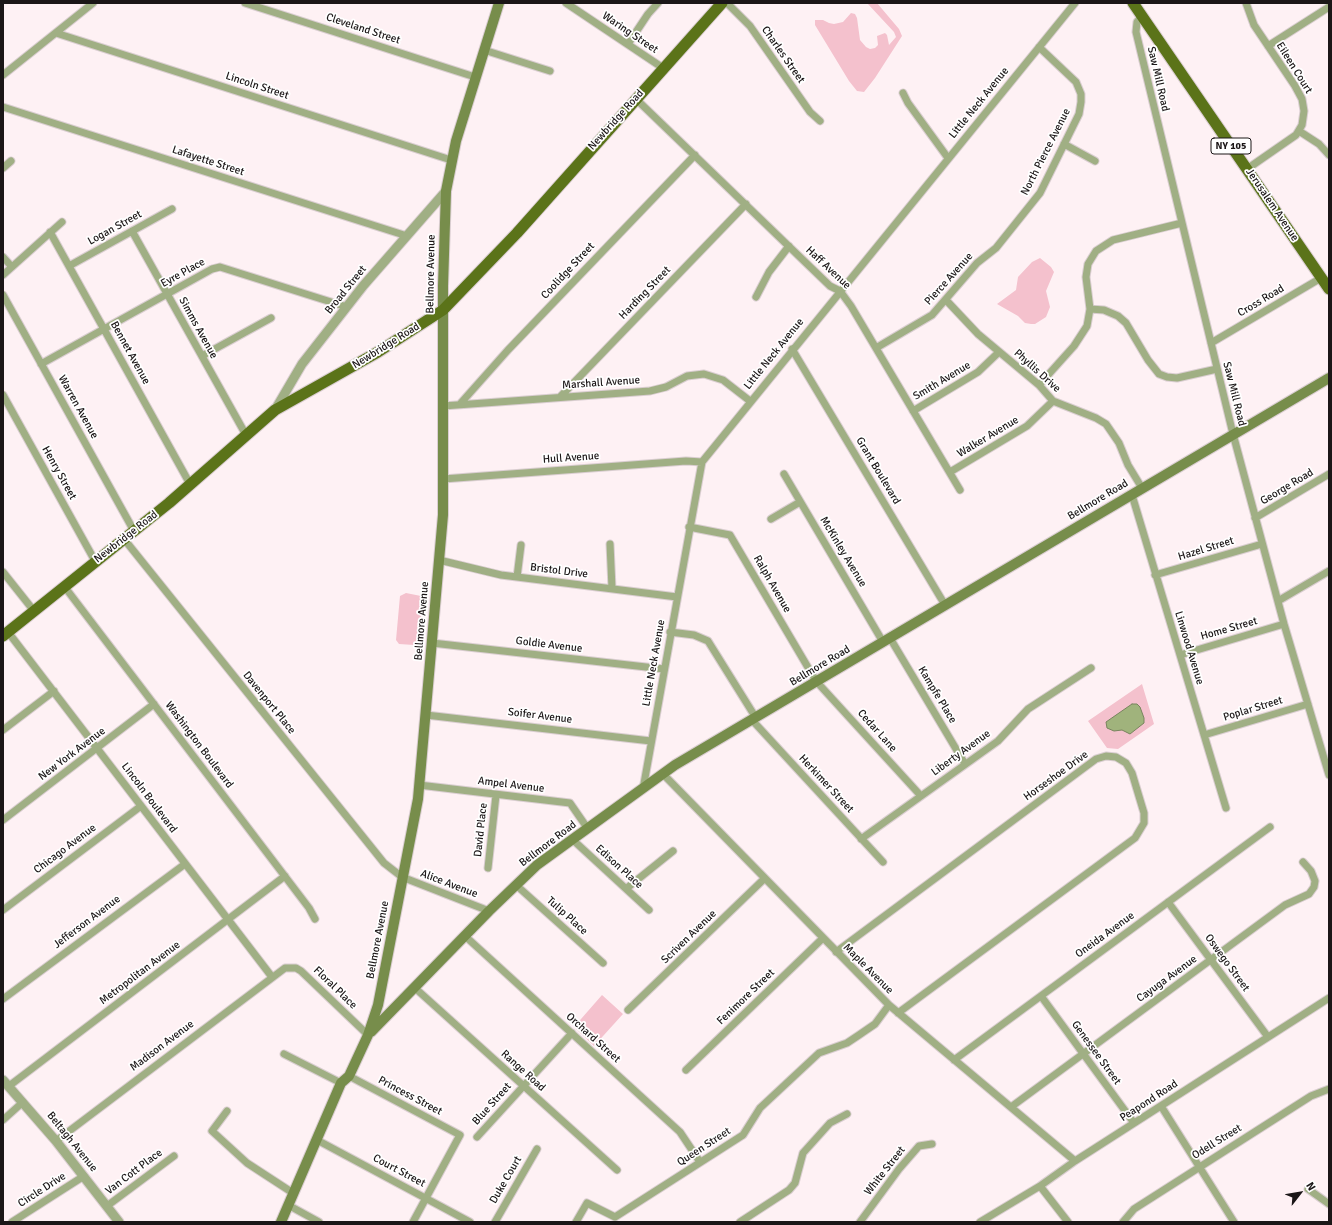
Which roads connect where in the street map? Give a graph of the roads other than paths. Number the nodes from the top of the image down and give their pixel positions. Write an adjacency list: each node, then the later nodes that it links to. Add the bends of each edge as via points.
1 (93, 3): 13 (street)
2 (245, 3): 21 (street, Cleveland Street)
3 (499, 3): 17 (main road, Bellmore Avenue)
4 (566, 3): 14 (street, Waring Street)
5 (658, 3): 14 (street)
6 (722, 3): 18 (main road, Newbridge Road)
7 (727, 3): 25 (street, Charles Street, via 750,26 810,112)
8 (1075, 3): 16 (street, Little Neck Avenue)
9 (1133, 3): 12 (main road, Jerusalem Avenue / NY 105)
10 (1246, 3): 15 (street, Eileen Court, via 1254,25)
11 (1329, 7): 15 (street)
12 (1142, 16): 35 (main road, Jerusalem Avenue / NY 105); 41 (street, Saw Mill Road, via 1137,22 1136,32)
13 (56, 33): 20 (street); 31 (street, Lincoln Street)
14 (628, 44): 18 (street, Waring Street)
15 (1268, 46): 26 (street, Eileen Court, via 1302,99 1304,115)
16 (1039, 47): 27 (street, North Pierce Avenue, via 1076,82 1081,94 1079,114); 30 (street, Little Neck Avenue)
17 (484, 50): 19 (street); 21 (main road, Bellmore Avenue)
18 (663, 68): 23 (main road, Newbridge Road)
19 (550, 71)
20 (3, 75)
21 (475, 77): 31 (main road, Bellmore Avenue)
22 (903, 93): 30 (street)
23 (636, 98): 28 (street, Haff Avenue); 59 (main road, Newbridge Road, via 517,233)
24 (3, 107): 44 (street, Lafayette Street)
25 (820, 121)
26 (1299, 131): 29 (street, via 1319,144); 35 (street)
27 (1064, 144): 33 (street); 39 (street, North Pierce Avenue, via 1040,193)
28 (694, 155): 37 (street, Haff Avenue); 75 (street, Coolidge Street, via 508,350)
29 (1329, 155)
30 (948, 158): 52 (street, Little Neck Avenue)
31 (451, 160): 36 (main road, Bellmore Avenue)
32 (10, 161): 34 (street)
33 (1095, 161)
34 (3, 168)
35 (1247, 169): 50 (main road, Jerusalem Avenue / NY 105)
36 (446, 191): 44 (street, Broad Street); 59 (main road, Bellmore Avenue)
37 (746, 204): 45 (street, Haff Avenue); 72 (street, Harding Street)
38 (172, 209): 42 (street, Logan Street)
39 (1026, 210): 56 (street, Pierce Avenue, via 996,248 977,263)
40 (62, 222): 43 (street)
41 (1182, 223): 58 (street, via 1113,240 1096,251 1088,264 1086,277); 62 (street, Saw Mill Road)
42 (132, 231): 47 (street, Logan Street); 53 (street, Simms Avenue)
43 (50, 232): 47 (street, Bennet Avenue); 48 (street)
44 (407, 236): 57 (street, Broad Street)
45 (790, 246): 52 (street, Haff Avenue, via 830,286); 55 (street, via 769,272)
46 (3, 257): 48 (street)
47 (69, 266): 61 (street, Bennet Avenue)
48 (12, 267): 49 (street)
49 (3, 275)
50 (1321, 278): 51 (main road, Jerusalem Avenue / NY 105); 62 (street, Cross Road)
51 (1329, 288)
52 (840, 291): 63 (street, Haff Avenue); 64 (street, Little Neck Avenue)
53 (167, 294): 57 (street, Eyre Place, via 220,267); 61 (street, Eyre Place); 66 (street, Simms Avenue)
54 (3, 295): 67 (street, Warren Avenue)
55 (756, 296)
56 (946, 300): 63 (street, Pierce Avenue, via 932,315); 65 (street, Phyllis Drive)
57 (347, 307): 77 (street, Broad Street, via 302,364)
58 (1090, 309): 68 (street, via 1104,310 1126,323 1159,374 1177,378); 70 (street, via 1084,333)
59 (443, 310): 76 (main road, Bellmore Avenue); 77 (main road, Newbridge Road, via 378,352)
60 (271, 318): 66 (street)
61 (104, 329): 67 (street, Eyre Place); 86 (street, Bennet Avenue)
62 (1211, 343): 68 (street, Saw Mill Road)
63 (876, 348): 78 (street, Haff Avenue)
64 (792, 349): 73 (street, Little Neck Avenue); 109 (street, Grant Boulevard)
65 (999, 352): 70 (street, Phyllis Drive); 78 (street, Smith Avenue, via 978,372)
66 (202, 356): 80 (street, Simms Avenue)
67 (41, 364): 94 (street, Warren Avenue)
68 (1217, 369): 79 (street, Saw Mill Road)
69 (1329, 378): 79 (main road, Bellmore Road)
70 (1039, 385): 74 (street, Phyllis Drive)
71 (3, 395): 100 (street, Henry Street)
72 (560, 397): 73 (street, Marshall Avenue, via 650,391 666,387 687,376 704,374 723,380); 75 (street, Marshall Avenue)
73 (750, 401): 81 (street, Little Neck Avenue)
74 (1053, 401): 82 (street, Walker Avenue, via 1027,426); 87 (street, Phyllis Drive, via 1106,424 1119,443)
75 (460, 404): 76 (street, Marshall Avenue)
76 (443, 406): 85 (main road, Bellmore Avenue)
77 (275, 410): 80 (main road, Newbridge Road)
78 (913, 411): 82 (street, Haff Avenue)
79 (1233, 434): 87 (main road, Bellmore Road); 91 (street, Saw Mill Road)
80 (246, 435): 86 (main road, Newbridge Road)
81 (702, 462): 85 (street, Hull Avenue, via 686,461); 93 (street, Little Neck Avenue)
82 (950, 472): 88 (street, Haff Avenue)
83 (784, 474): 90 (street, McKinley Avenue)
84 (1329, 474): 91 (street, George Road)
85 (443, 479): 99 (main road, Bellmore Avenue)
86 (190, 484): 94 (main road, Newbridge Road)
87 (1142, 488): 89 (main road, Bellmore Road)
88 (960, 490)
89 (1132, 494): 103 (street, Linwood Avenue); 109 (main road, Bellmore Road)
90 (800, 502): 92 (street); 114 (street, McKinley Avenue)
91 (1255, 518): 97 (street, Saw Mill Road)
92 (771, 519)
93 (689, 527): 107 (street, Little Neck Avenue); 119 (street, Ralph Avenue, via 730,535)
94 (134, 530): 95 (main road, Newbridge Road)
95 (124, 539): 100 (main road, Newbridge Road); 149 (street, Davenport Place, via 384,863)
96 (610, 544): 106 (street)
97 (1262, 544): 103 (street, Hazel Street); 108 (street, Saw Mill Road)
98 (521, 545): 104 (street)
99 (439, 560): 104 (street, Bristol Drive); 115 (main road, Bellmore Avenue)
100 (95, 561): 105 (main road, Newbridge Road)
101 (1329, 571): 108 (street)
102 (3, 572): 110 (street)
103 (1155, 575): 116 (street, Linwood Avenue)
104 (517, 577): 106 (street, Bristol Drive)
105 (64, 586): 110 (main road, Newbridge Road); 121 (street, Washington Boulevard)
106 (612, 588): 107 (street, Bristol Drive)
107 (677, 597): 112 (street, Little Neck Avenue)
108 (1278, 601): 111 (street, Saw Mill Road)
109 (945, 605): 114 (main road, Bellmore Road)
110 (34, 611): 113 (main road, Newbridge Road)
111 (1284, 624): 116 (street, Home Street); 122 (street, Saw Mill Road)
112 (670, 632): 118 (street, Little Neck Avenue); 124 (street, Herkimer Street, via 708,640)
113 (6, 634): 120 (street, Lincoln Boulevard)
114 (887, 640): 119 (main road, Bellmore Road); 129 (street, Kampfe Place)
115 (432, 642): 118 (street, Goldie Avenue); 123 (main road, Bellmore Avenue)
116 (1180, 655): 126 (street, Linwood Avenue)
117 (1091, 668): 129 (street, Liberty Avenue, via 1028,709 998,741)
118 (664, 669): 127 (street, Little Neck Avenue)
119 (816, 681): 124 (main road, Bellmore Road); 135 (street, Cedar Lane)
120 (54, 691): 125 (street); 128 (street, Lincoln Boulevard)
121 (154, 704): 128 (street, New York Avenue); 148 (street, Washington Boulevard)
122 (1308, 704): 126 (street, Poplar Street); 131 (street, Saw Mill Road)
123 (426, 715): 127 (street, Soifer Avenue); 132 (main road, Bellmore Avenue)
124 (754, 719): 130 (main road, Bellmore Road); 141 (street, Herkimer Street)
125 (3, 730)
126 (1204, 735): 137 (street, Linwood Avenue)
127 (651, 741): 133 (street, Little Neck Avenue)
128 (97, 748): 136 (street, Lincoln Boulevard); 138 (street, New York Avenue)
129 (965, 764): 135 (street, Liberty Avenue)
130 (663, 774): 133 (main road, Bellmore Road); 150 (street, Maple Avenue)
131 (1329, 775)
132 (419, 785): 134 (street, Ampel Avenue); 149 (main road, Bellmore Avenue)
133 (643, 789): 140 (main road, Bellmore Road)
134 (496, 795): 140 (street, Ampel Avenue, via 570,803); 147 (street, David Place)
135 (921, 796): 141 (street, Liberty Avenue)
136 (141, 806): 146 (street, Lincoln Boulevard); 154 (street, Chicago Avenue)
137 (1226, 808)
138 (3, 820)
139 (1270, 827): 153 (street, Oneida Avenue)
140 (588, 828): 142 (main road, Bellmore Road)
141 (861, 839): 144 (street, Herkimer Street)
142 (573, 840): 151 (main road, Bellmore Road, via 537,865); 152 (street, Edison Place)
143 (673, 851): 152 (street)
144 (883, 862)
145 (1303, 862): 162 (street, Cayuga Avenue, via 1315,881 1309,894 1285,905)
146 (186, 864): 158 (street, Lincoln Boulevard); 169 (street, Jefferson Avenue)
147 (488, 868)
148 (284, 876): 157 (street, Washington Boulevard); 158 (street, Metropolitan Avenue)
149 (402, 877): 156 (street, Alice Avenue); 174 (main road, Bellmore Avenue, via 378,1005)
150 (764, 879): 160 (street, Maple Avenue); 171 (street, Scriven Avenue)
151 (516, 885): 156 (main road, Bellmore Road); 163 (street, Tulip Place)
152 (626, 888): 155 (street, Edison Place)
153 (1168, 902): 162 (street, Oswego Street); 167 (street, Oneida Avenue)
154 (3, 910)
155 (650, 910)
156 (489, 911): 159 (main road, Bellmore Road)
157 (315, 919)
158 (228, 920): 165 (street, Lincoln Boulevard); 181 (street, Metropolitan Avenue)
159 (465, 936): 166 (main road, Bellmore Road); 173 (street, Orchard Street)
160 (822, 939): 161 (street, Maple Avenue); 179 (street, Fenimore Street)
161 (836, 952): 170 (street, Maple Avenue); 172 (street, Horseshoe Drive, via 1096,760 1106,756 1126,763 1132,773 1144,814 1144,823 1135,838)
162 (1210, 960): 175 (street, Oswego Street); 177 (street, Cayuga Avenue)
163 (604, 963)
164 (281, 970): 165 (street, Madison Avenue); 174 (street, Floral Place, via 291,967 301,971)
165 (272, 977): 193 (street, Madison Avenue)
166 (415, 988): 174 (main road, Bellmore Road); 182 (street, Range Road)
167 (1041, 996): 177 (street, Genessee Street); 178 (street, Oneida Avenue)
168 (1329, 998): 175 (street, Peapond Road)
169 (3, 1000)
170 (889, 1005): 172 (street, Maple Avenue); 198 (street, Queen Street, via 875,1024 860,1036 819,1053 760,1108 743,1135)
171 (628, 1010)
172 (898, 1013): 178 (street, Maple Avenue)
173 (572, 1033): 182 (street, Blue Street); 198 (street, Orchard Street, via 680,1132)
174 (368, 1035): 180 (main road, Bellmore Avenue)
175 (1268, 1037): 185 (street, Peapond Road)
176 (284, 1054): 180 (street, Princess Street)
177 (1083, 1054): 186 (street, Cayuga Avenue); 190 (street, Genessee Street)
178 (954, 1060): 186 (street, Maple Avenue)
179 (686, 1070)
180 (345, 1079): 192 (main road, Bellmore Avenue); 205 (street, Princess Street, via 460,1135)
181 (6, 1083): 184 (street, Beltagh Avenue)
182 (523, 1086): 191 (street, Blue Street); 200 (street, Range Road)
183 (1329, 1089): 199 (street, Odell Street, via 1311,1096)
184 (23, 1102): 189 (street); 193 (street, Beltagh Avenue)
185 (1161, 1106): 190 (street, Peapond Road); 199 (street)
186 (1011, 1108): 197 (street, Maple Avenue)
187 (227, 1111): 204 (street, via 212,1131 247,1163)
188 (847, 1114): 217 (street, via 830,1123 803,1153 795,1183 789,1190)
189 (3, 1120)
190 (1134, 1123): 197 (street, Peapond Road)
191 (477, 1137)
192 (317, 1140): 204 (main road, Bellmore Avenue); 205 (street, Court Street)
193 (56, 1141): 201 (street, Beltagh Avenue)
194 (932, 1144): 218 (street, White Street, via 918,1146)
195 (536, 1149): 215 (street, Duke Court)
196 (174, 1156): 208 (street, Van Cott Place)
197 (1075, 1161): 202 (street, Peapond Road)
198 (700, 1162): 216 (street, Queen Street, via 615,1217 587,1203)
199 (1199, 1167): 221 (street, Odell Street, via 1134,1209); 222 (street)
200 (616, 1170)
201 (84, 1176): 208 (street, Beltagh Avenue); 209 (street, Circle Drive)
202 (1040, 1186): 219 (street, Peapond Road); 220 (street)
203 (1308, 1189): 206 (street)
204 (293, 1193): 207 (main road, Bellmore Avenue)
205 (426, 1198): 213 (street); 214 (street, Court Street)
206 (1329, 1204)
207 (288, 1205): 211 (main road, Bellmore Avenue); 212 (street)
208 (107, 1206): 210 (street, Beltagh Avenue)
209 (12, 1222)
210 (119, 1222)
211 (281, 1222)
212 (319, 1222)
213 (413, 1222)
214 (470, 1222)
215 (495, 1222)
216 (576, 1222)
217 (740, 1222)
218 (860, 1222)
219 (980, 1222)
220 (1068, 1222)
221 (1123, 1222)
222 (1234, 1222)

